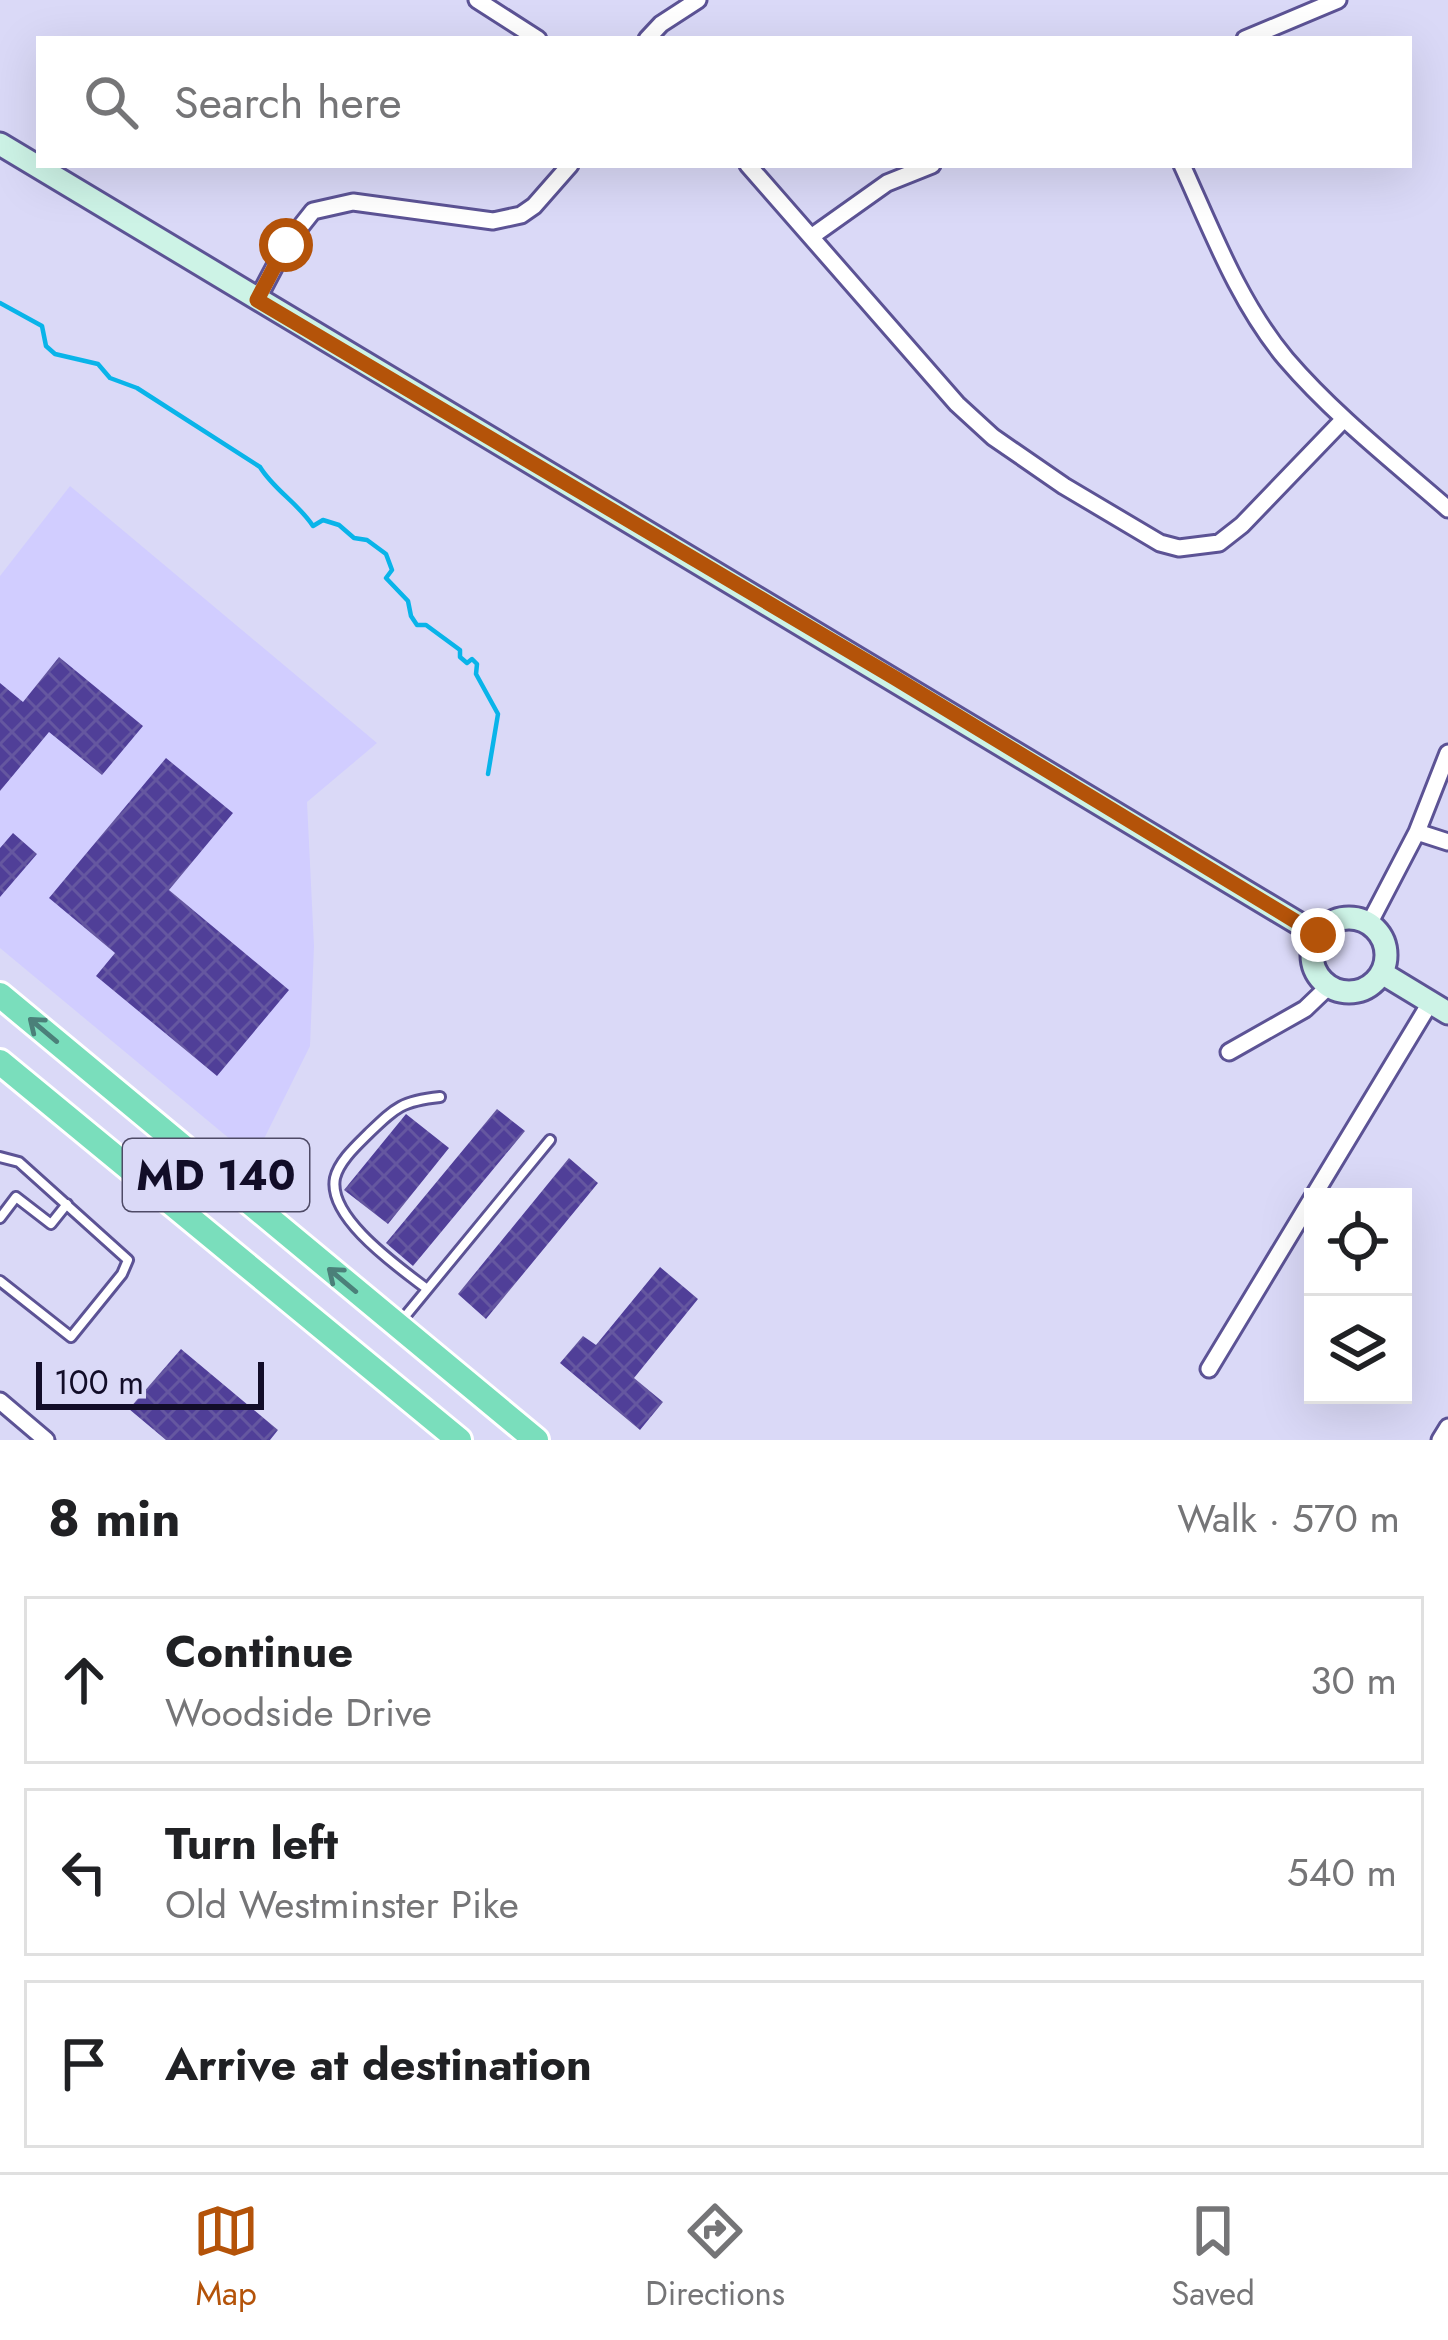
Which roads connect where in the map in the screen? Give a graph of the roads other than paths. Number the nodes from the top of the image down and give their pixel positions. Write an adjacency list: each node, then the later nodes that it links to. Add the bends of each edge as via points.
1 (477, 0): 4 (street)
2 (698, 0): 5 (street)
3 (1338, 0): 6 (street)
4 (533, 36)
5 (650, 36)
6 (1252, 36)
7 (0, 144): 8 (main road)
8 (36, 166)
9 (40, 168): 15 (main road)
10 (568, 168): 15 (street, via 534,206 493,221 353,202 313,211)
11 (751, 168): 14 (street)
12 (924, 168): 14 (street, via 887,182)
13 (1183, 168): 16 (street, via 1238,287 1285,357)
14 (811, 237): 16 (street, via 993,437 1160,543 1219,543)
15 (257, 300): 22 (main road)
16 (1344, 419): 17 (street)
17 (1448, 509)
18 (1448, 753): 19 (street)
19 (1417, 832): 20 (street); 21 (street)
20 (1448, 842)
21 (1369, 924): 22 (main road, via 1336,920); 23 (main road, via 1384,944)
22 (1318, 935): 24 (main road, via 1312,963)
23 (1382, 973): 24 (main road, via 1352,992); 26 (main road)
24 (1329, 986): 27 (street, via 1305,1009)
25 (0, 995): 36 (highway, MD 140, one-way to 25)
26 (1439, 1008): 37 (street)
27 (1228, 1052)
28 (0, 1062): 41 (highway, MD 140)
29 (440, 1097): 35 (lane, via 400,1103 335,1177 337,1196 366,1241)
30 (550, 1140): 35 (lane)
31 (0, 1157): 32 (lane, via 19,1162)
32 (67, 1204): 33 (lane, via 52,1224 16,1196); 34 (lane, via 128,1260 71,1337)
33 (0, 1218)
34 (0, 1280)
35 (428, 1289): 36 (lane)
36 (398, 1326): 42 (highway, MD 140)
37 (1209, 1369)
38 (0, 1401): 40 (street)
39 (1448, 1427): 43 (street)
40 (46, 1440)
41 (459, 1440)
42 (536, 1440)
43 (1440, 1440)

